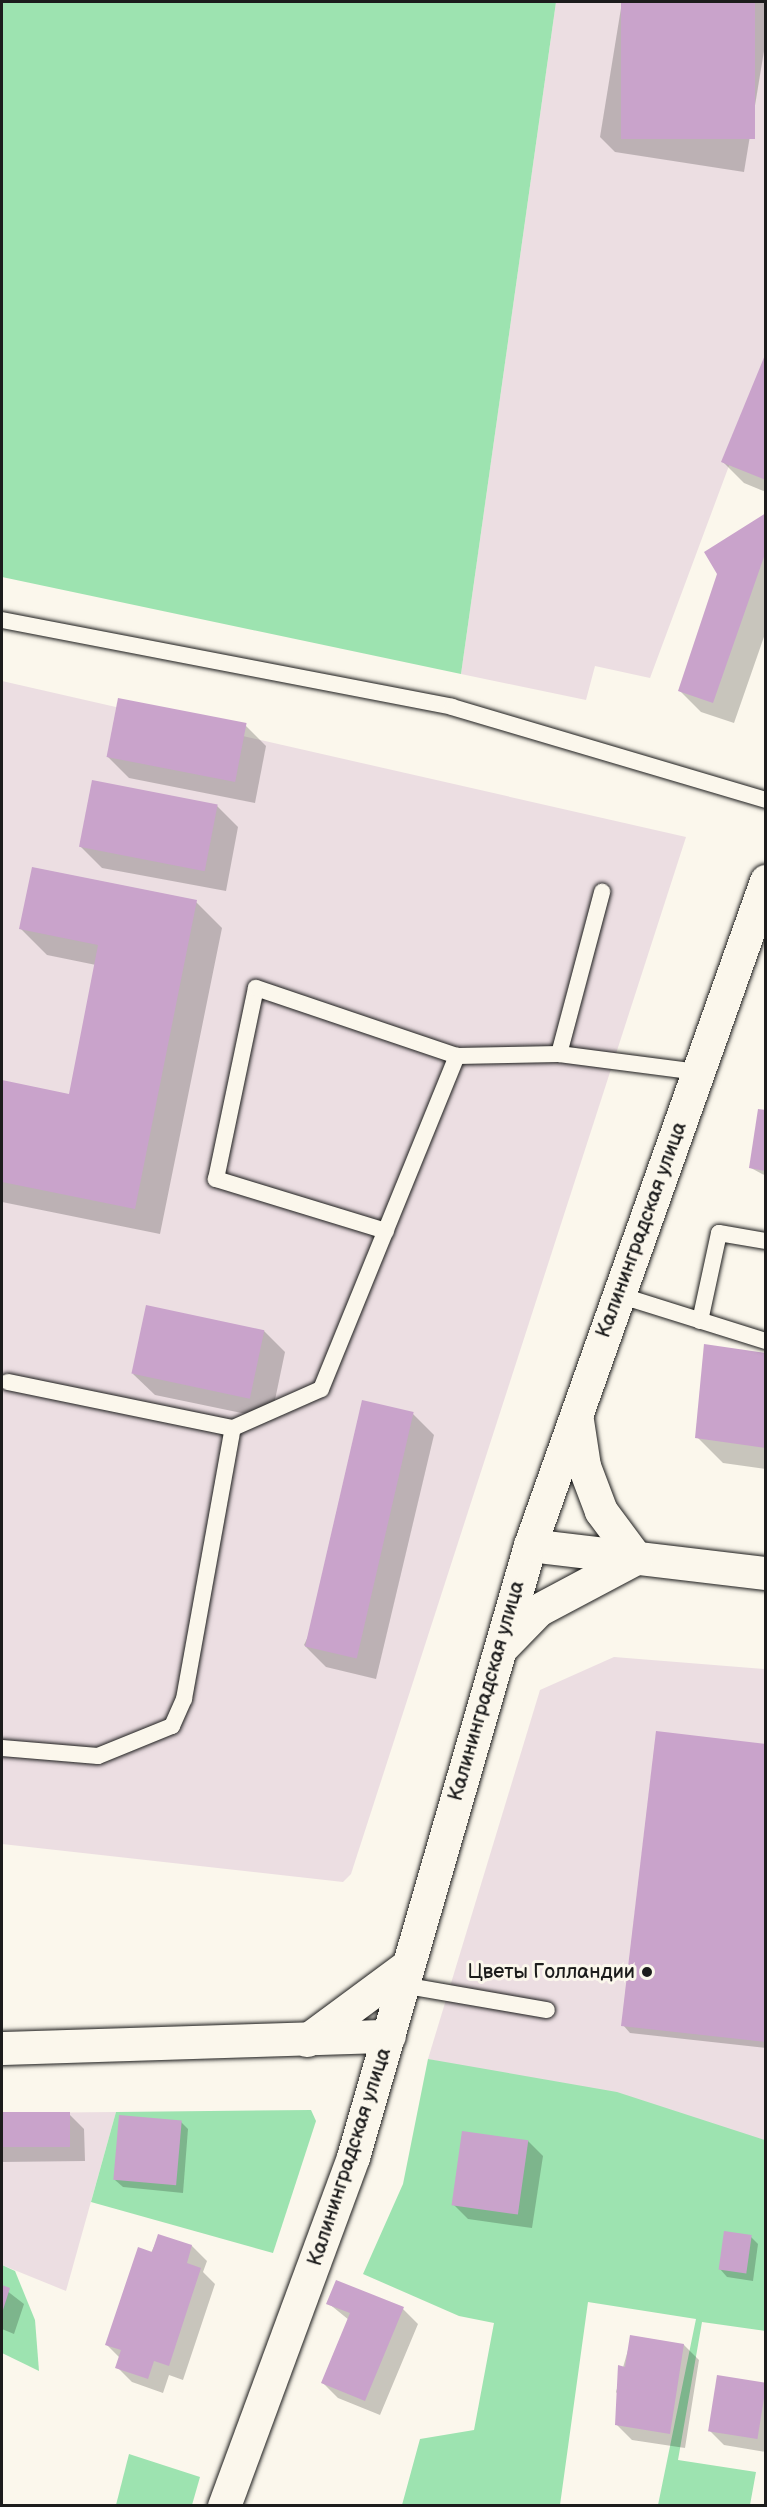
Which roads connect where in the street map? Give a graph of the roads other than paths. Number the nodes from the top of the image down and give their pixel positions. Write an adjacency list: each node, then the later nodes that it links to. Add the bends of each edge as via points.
1 (2, 620): 2 (lane, via 452,707)
2 (765, 800)
3 (765, 881): 7 (street, Калининградская улица)
4 (602, 892): 5 (lane)
5 (559, 1054): 6 (lane); 7 (lane)
6 (457, 1056): 8 (lane); 8 (lane, via 256,988 216,1179)
7 (698, 1072): 10 (street, Калининградская улица)
8 (386, 1231): 15 (lane, via 321,1389)
9 (765, 1241): 11 (lane, via 719,1233)
10 (619, 1295): 11 (lane); 14 (street, Калининградская улица)
11 (700, 1321): 12 (lane)
12 (765, 1341)
13 (8, 1382): 15 (lane)
14 (577, 1413): 16 (street, Калининградская улица); 17 (street, via 584,1466 601,1511)
15 (233, 1428): 20 (lane, via 184,1699 172,1726 98,1756)
16 (530, 1545): 17 (street); 19 (street, Калининградская улица)
17 (636, 1558): 18 (street); 19 (street, via 538,1610)
18 (765, 1573)
19 (498, 1652): 21 (street, Калининградская улица)
20 (2, 1748)
21 (404, 1976): 22 (lane); 23 (street, Калининградская улица); 24 (street)
22 (547, 2010)
23 (389, 2036): 24 (street); 26 (street, Калининградская улица, via 305,2297)
24 (307, 2040): 25 (street)
25 (2, 2048)
26 (224, 2505)

